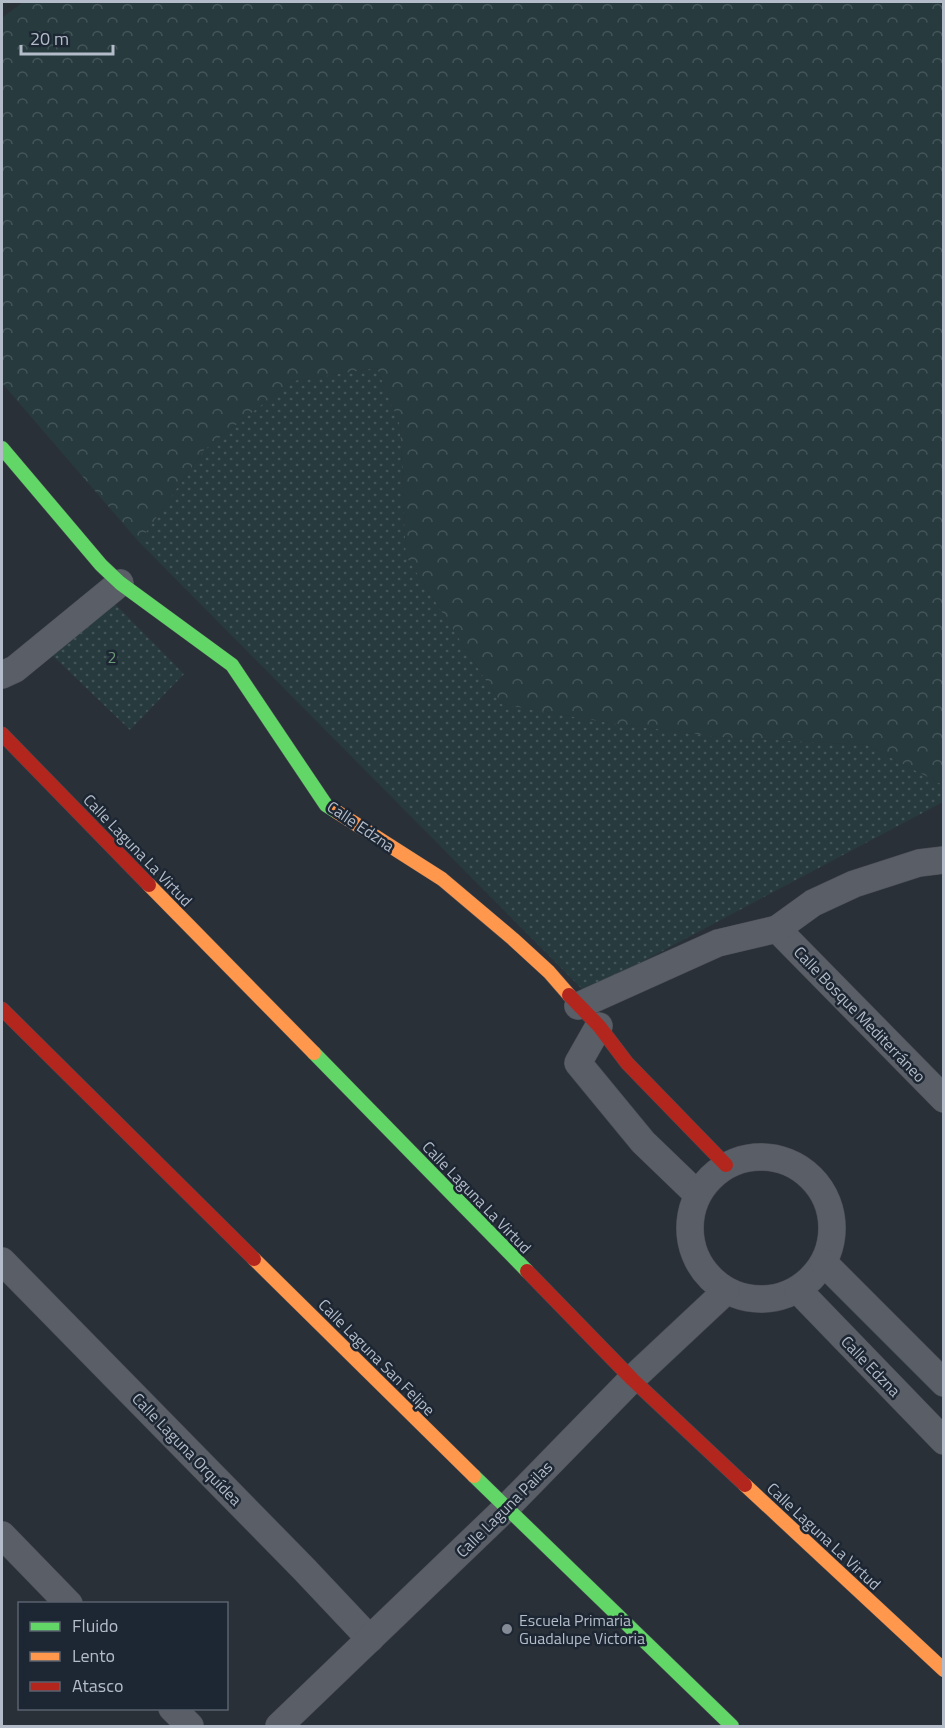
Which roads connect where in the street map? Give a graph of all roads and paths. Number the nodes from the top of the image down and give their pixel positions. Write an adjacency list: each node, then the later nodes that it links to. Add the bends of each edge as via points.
1 (2, 448): 2 (street, Calle Edzna)
2 (120, 583): 3 (street); 7 (street, Calle Edzna, via 232,664 326,805 442,879 549,972)
3 (6, 678)
4 (2, 734): 17 (street, Calle Laguna La Virtud)
5 (944, 860): 6 (street, via 919,863 854,884 813,903)
6 (777, 929): 7 (street, via 718,943); 10 (street, Calle Bosque Mediterráneo)
7 (578, 1006): 9 (street, Calle Edzna)
8 (2, 1009): 20 (street, Calle Laguna San Felipe)
9 (599, 1026): 11 (street, Calle Edzna, via 627,1063); 12 (street, via 578,1063 643,1142)
10 (944, 1099)
11 (726, 1165): 12 (street); 14 (street, via 755,1156 786,1161 811,1178 828,1203 832,1234)
12 (697, 1194): 16 (street, via 690,1221 692,1248 705,1273)
13 (2, 1261): 23 (street, Calle Laguna Orquídea)
14 (824, 1263): 15 (street); 18 (street)
15 (798, 1290): 16 (street, via 774,1299 750,1299); 19 (street, Calle Edzna)
16 (726, 1291): 17 (street, Calle Laguna Pailas)
17 (632, 1379): 20 (street, Calle Laguna Pailas); 24 (street, Calle Laguna La Virtud)
18 (944, 1383)
19 (944, 1441)
20 (506, 1508): 23 (street, Calle Laguna Pailas); 28 (street, Calle Laguna San Felipe)
21 (2, 1535): 22 (street)
22 (67, 1602)
23 (370, 1639): 27 (street, Calle Laguna Pailas)
24 (944, 1670)
25 (174, 1710): 26 (street)
26 (190, 1726)
27 (279, 1726)
28 (732, 1726)

